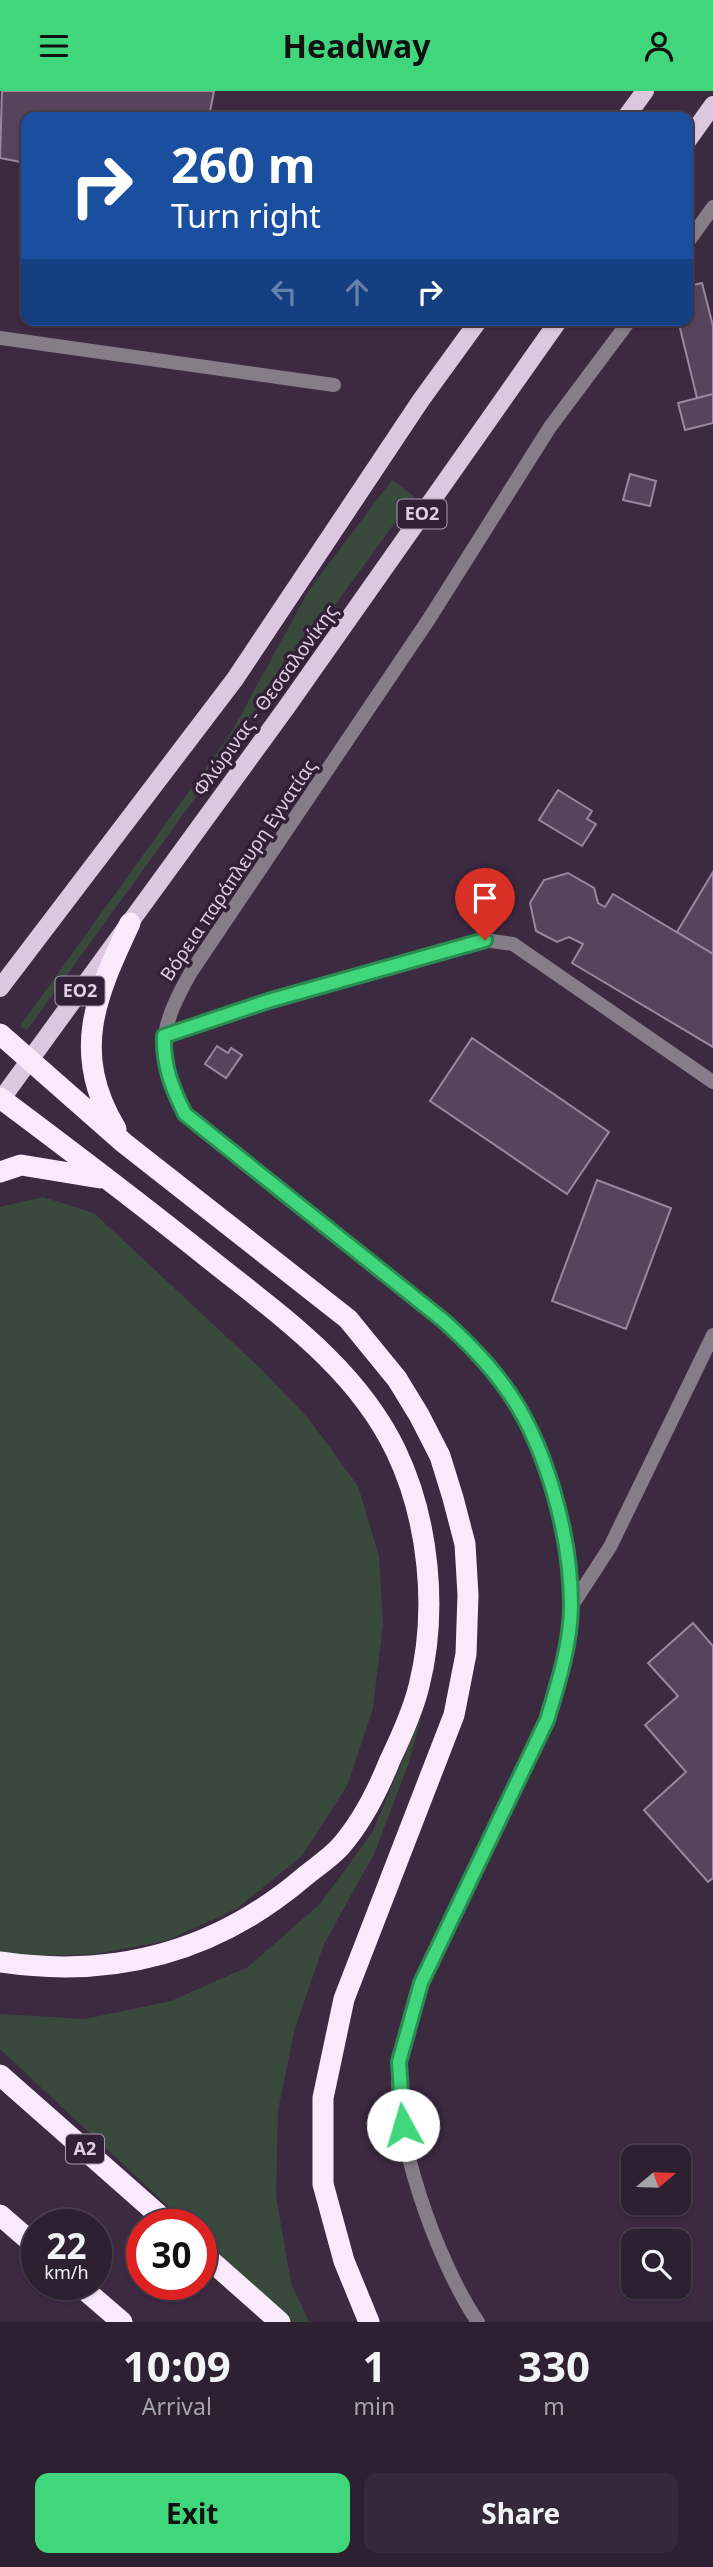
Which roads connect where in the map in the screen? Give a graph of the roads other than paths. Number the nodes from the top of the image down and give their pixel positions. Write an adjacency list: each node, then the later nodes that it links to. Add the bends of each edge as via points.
1 (645, 91): 3 (main road)
2 (713, 105): 4 (main road)
3 (630, 112)
4 (693, 133)
5 (713, 207): 6 (street)
6 (693, 234)
7 (475, 326): 13 (main road, Φλώρινας - Θεσσαλονίκης, via 235,679)
8 (555, 326): 12 (main road, Φλώρινας - Θεσσαλονίκης / ΕΟ2)
9 (626, 326): 15 (street, Βόρεια παράπλευρη Εγνατίας, via 551,427 429,619 191,972 172,1005)
10 (0, 338): 11 (street)
11 (334, 385)
12 (130, 923): 16 (main road, Φλώρινας - Θεσσαλονίκης / ΕΟ2); 19 (highway, via 102,983 92,1019 92,1061 106,1112)
13 (0, 988)
14 (0, 1034): 16 (highway)
15 (164, 1036): 17 (street, via 485,940 513,944); 23 (street, Βόρεια παράπλευρη Εγνατίας, via 163,1059 185,1114 444,1321 504,1385 526,1422 561,1520)
16 (30, 1059): 18 (main road, Φλώρινας - Θεσσαλονίκης / ΕΟ2); 19 (highway)
17 (713, 1082)
18 (0, 1099): 21 (highway)
19 (124, 1143): 33 (highway, via 348,1319 374,1348 440,1456 465,1544 466,1654 454,1715 344,1999 323,2098 323,2185 344,2261)
20 (0, 1172): 21 (highway, via 21,1165)
21 (109, 1179): 24 (highway, via 310,1339 359,1391 396,1450 423,1525 429,1574 419,1685 377,1791 340,1847 251,1916 195,1944 147,1960 62,1969)
22 (713, 1335): 23 (street, via 610,1547)
23 (571, 1607): 34 (street, Βόρεια παράπλευρη Εγνατίας, via 559,1681 547,1720 421,1983 399,2062 407,2149 447,2267)
24 (0, 1962)
25 (0, 2075): 26 (highway, Α2)
26 (152, 2209)
27 (0, 2215): 28 (highway)
28 (21, 2233)
29 (217, 2266): 32 (highway)
30 (97, 2300): 31 (highway)
31 (122, 2322)
32 (280, 2322)
33 (369, 2322)
34 (478, 2322)

